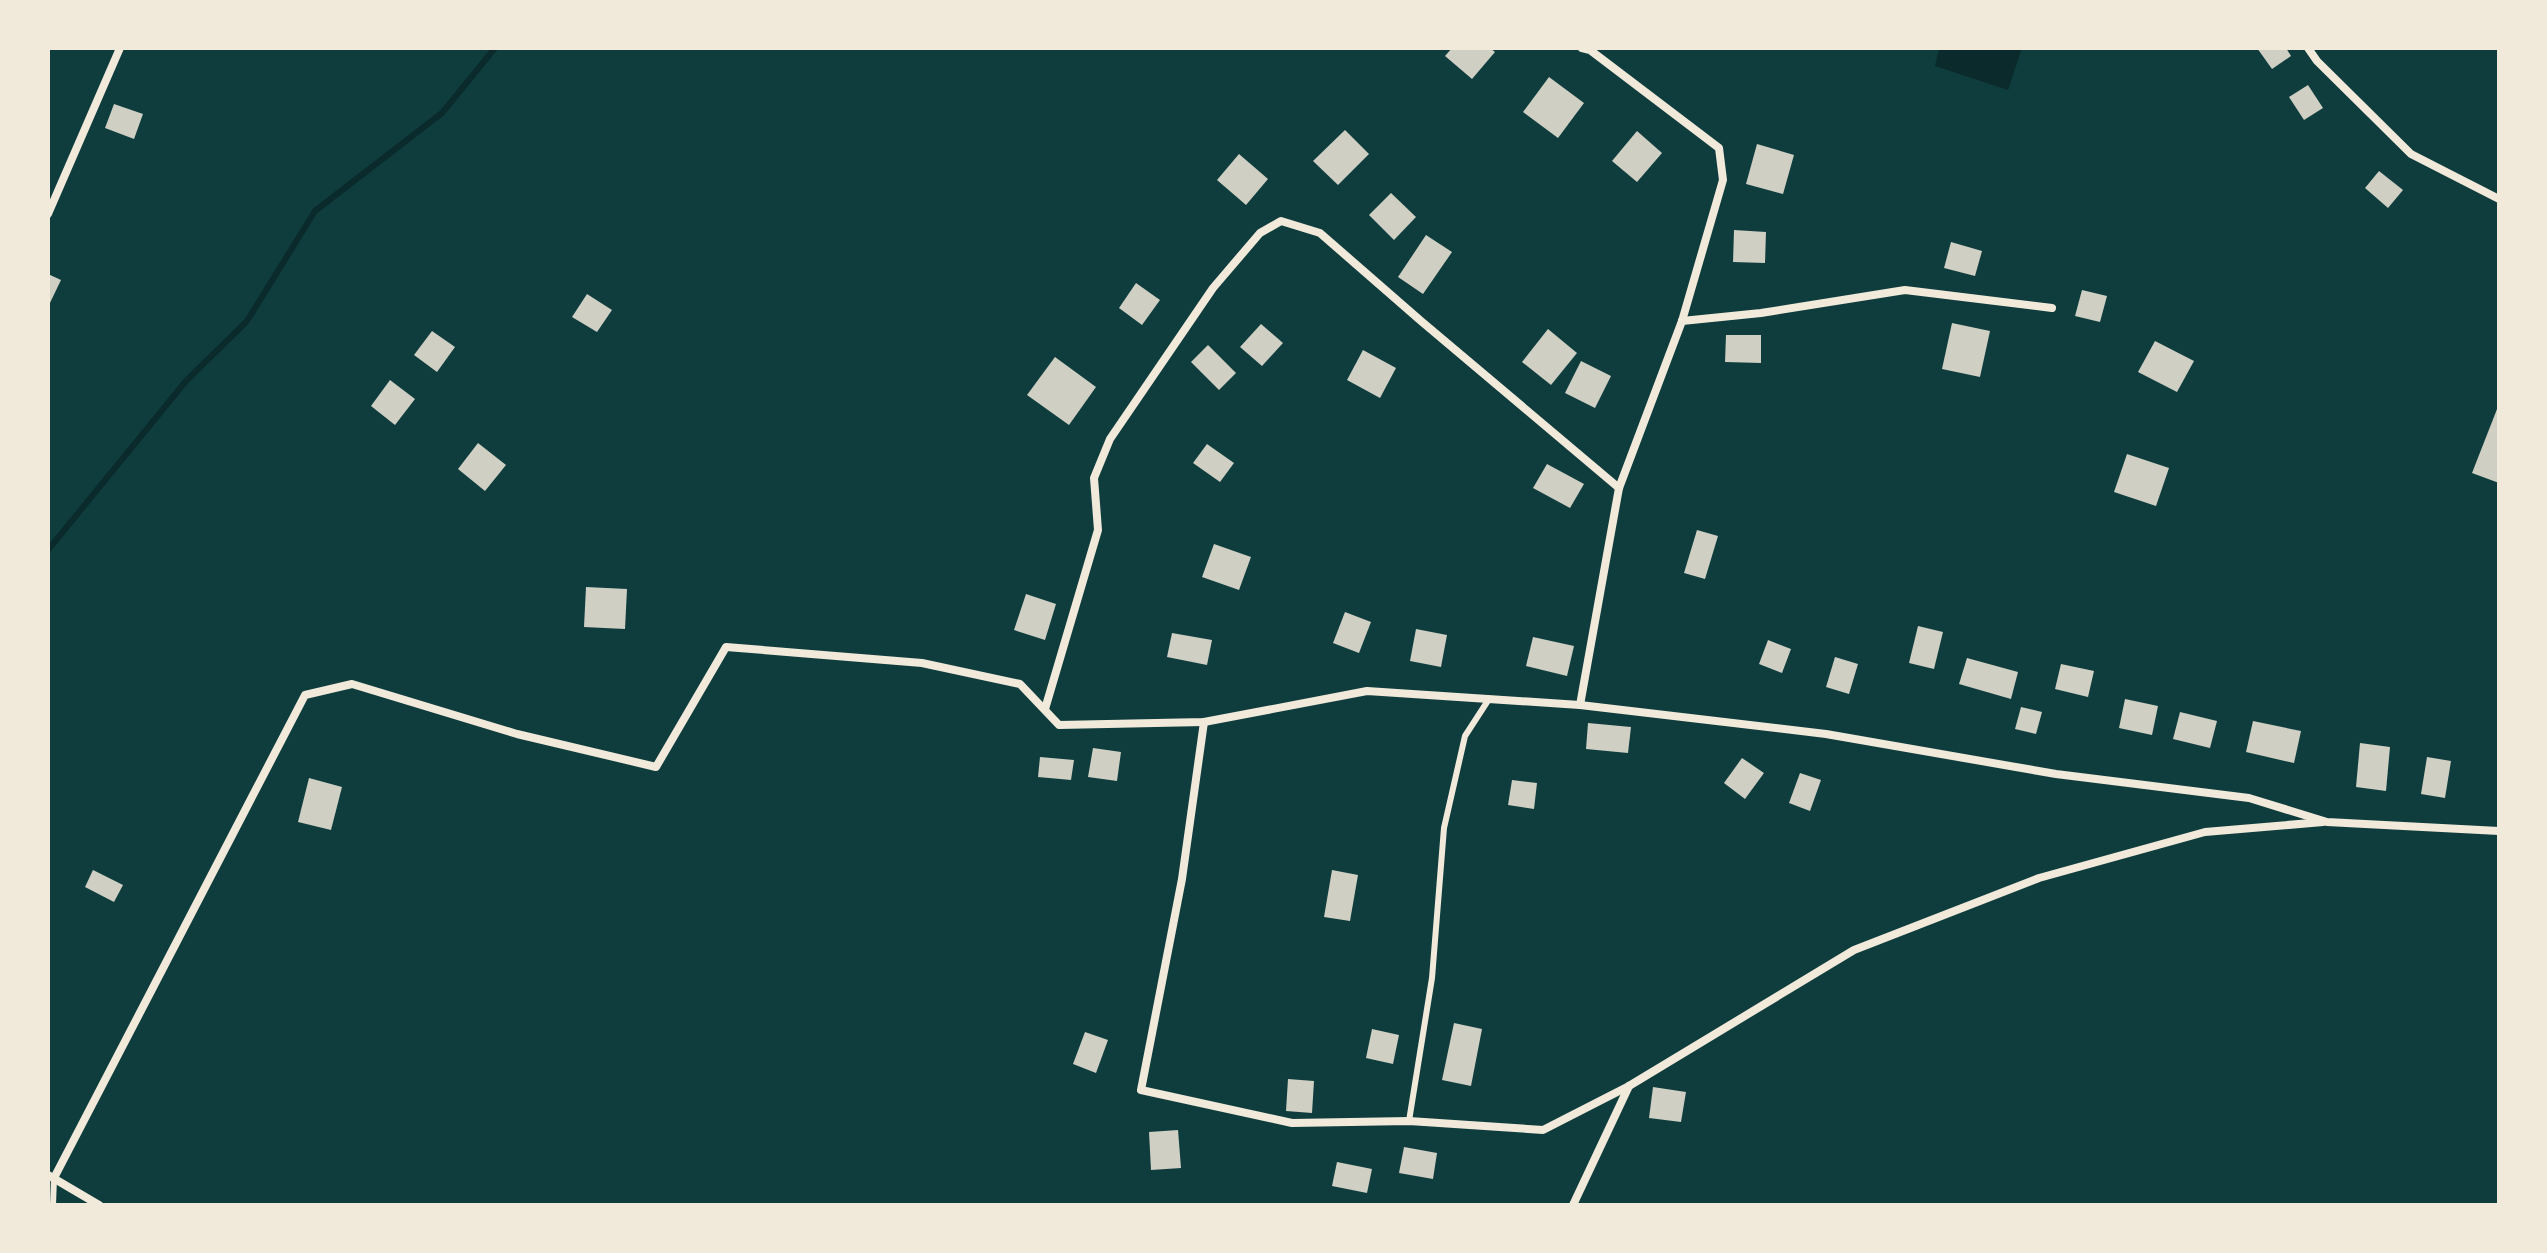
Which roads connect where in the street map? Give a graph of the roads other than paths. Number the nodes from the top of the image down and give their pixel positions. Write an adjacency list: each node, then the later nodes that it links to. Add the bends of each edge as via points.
1 (120, 48): 5 (street)
2 (1582, 48): 7 (street, via 1719,148 1723,180)
3 (2308, 48): 4 (street, via 2411,154)
4 (2499, 199)
5 (48, 214)
6 (2052, 308): 7 (street, via 1905,290)
7 (1682, 321): 8 (street)
8 (1619, 488): 10 (street); 11 (street, via 1320,233 1281,221 1260,233 1213,288 1110,439 1094,478 1098,530)
9 (1489, 699): 10 (street); 12 (street, via 1367,691); 16 (lane, via 1465,736 1444,828 1432,978)
10 (1580, 705): 13 (street, via 1826,734 2056,774 2249,798)
11 (1045, 709): 12 (street, via 1059,725); 17 (street, via 1020,684 922,663 726,647 656,767 517,734 352,684 305,695)
12 (1204, 722): 16 (street, via 1182,879 1141,1090 1292,1123)
13 (2327, 822): 14 (street); 15 (street, via 2205,832 2039,878 1854,950)
14 (2499, 831)
15 (1629, 1086): 16 (street, via 1543,1130); 20 (street)
16 (1409, 1121)
17 (51, 1176): 18 (lane); 19 (street)
18 (53, 1205)
19 (99, 1205)
20 (1573, 1205)

